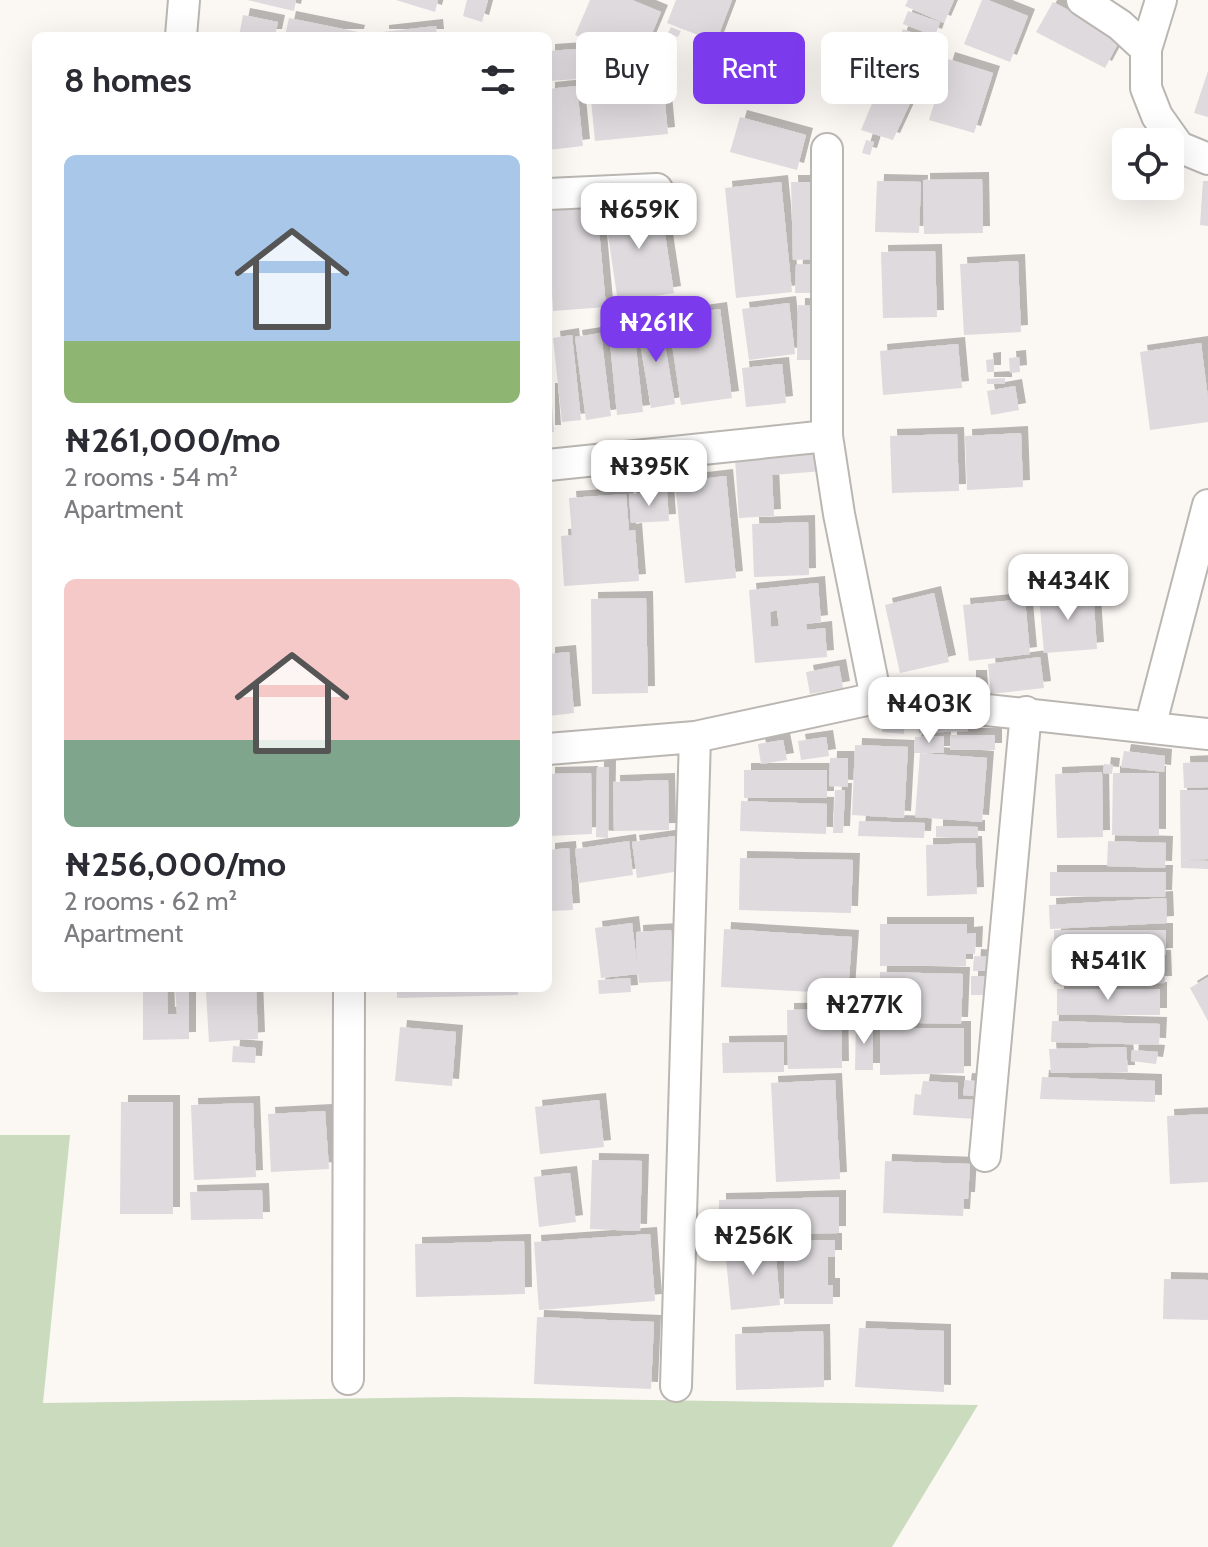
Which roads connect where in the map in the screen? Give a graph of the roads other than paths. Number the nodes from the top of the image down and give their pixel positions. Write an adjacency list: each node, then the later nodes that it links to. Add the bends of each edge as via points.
1 (184, 0): 4 (street)
2 (1082, 0): 5 (street)
3 (1161, 0): 5 (street)
4 (181, 32)
5 (1146, 49): 7 (street, via 1146,88 1157,116 1179,147)
6 (827, 149): 10 (street)
7 (1208, 159)
8 (657, 189): 9 (street)
9 (552, 194)
10 (827, 436): 11 (street); 13 (street)
11 (552, 465)
12 (1208, 505): 15 (street)
13 (876, 698): 14 (street); 17 (street)
14 (1026, 712): 15 (street); 20 (street)
15 (1150, 727): 16 (street)
16 (1208, 734)
17 (695, 737): 18 (street); 22 (street)
18 (552, 749)
19 (349, 992): 21 (street)
20 (985, 1156)
21 (348, 1379)
22 (676, 1386)

